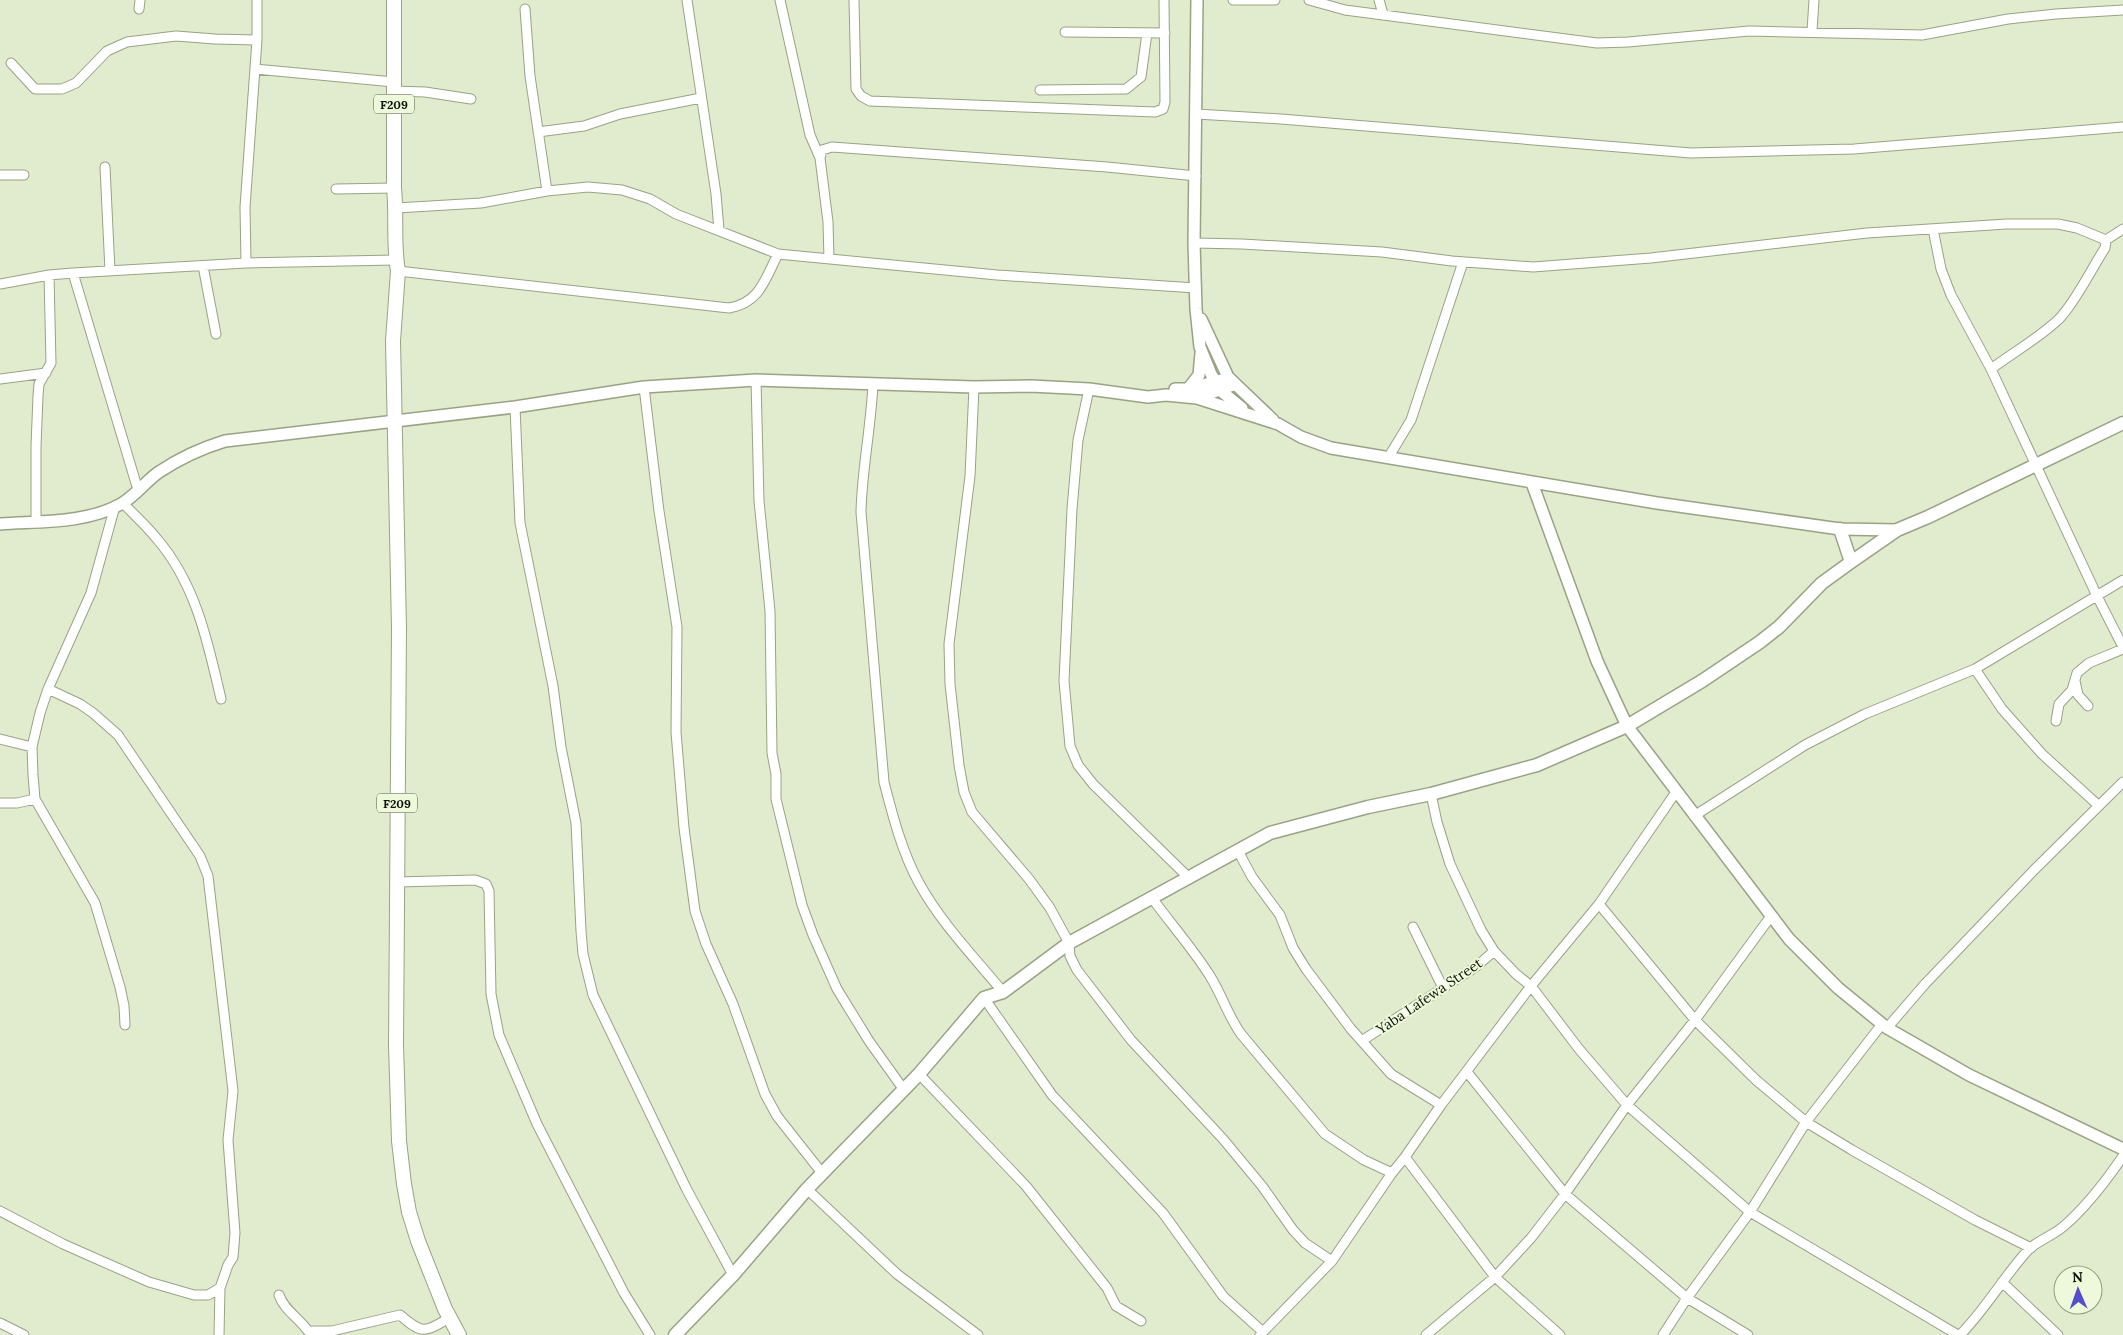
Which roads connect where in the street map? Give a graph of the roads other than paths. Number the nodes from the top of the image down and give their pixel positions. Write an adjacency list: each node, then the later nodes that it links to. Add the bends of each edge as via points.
1 (257, 0): 20 (street)
2 (394, 0): 23 (main road, F209)
3 (687, 0): 25 (street)
4 (780, 0): 30 (street, via 810,135)
5 (854, 0): 19 (street, via 856,89 870,101 1155,112 1163,110 1165,102)
6 (1164, 0): 19 (street)
7 (1197, 0): 27 (street)
8 (1232, 0): 9 (street)
9 (1275, 0)
10 (1309, 0): 15 (street, via 1345,10)
11 (1379, 0): 15 (street)
12 (1814, 0): 16 (street)
13 (525, 9): 29 (street)
14 (2123, 10): 16 (street, via 2017,18 1922,36)
15 (1383, 14): 16 (street, via 1597,43 1749,31)
16 (1812, 31)
17 (1065, 32): 18 (street)
18 (1147, 33): 19 (street); 24 (street, via 1141,77 1126,90)
19 (1165, 33)
20 (257, 40): 21 (street, via 176,36 127,42 107,51 76,83 62,89 35,89); 22 (street)
21 (11, 63)
22 (255, 69): 23 (street); 47 (street, via 244,207)
23 (394, 87): 26 (street); 35 (main road, F209)
24 (1040, 90)
25 (702, 98): 29 (street, via 620,114 584,126); 40 (street)
26 (471, 99)
27 (1196, 114): 28 (street, via 1691,153 1854,149); 34 (street)
28 (2123, 127)
29 (538, 132): 37 (street)
30 (820, 158): 34 (street, via 822,150 832,147); 45 (street)
31 (105, 166): 50 (street)
32 (0, 175): 33 (street)
33 (24, 175)
34 (1196, 176): 43 (street)
35 (394, 188): 36 (street); 38 (main road, F209)
36 (336, 189)
37 (547, 190): 38 (street, via 481,203); 40 (street, via 588,187 622,190)
38 (396, 208): 49 (main road, F209)
39 (1933, 229): 42 (street, via 2050,224 2077,228); 46 (street, via 1827,237 1583,265 1533,267); 58 (street, via 1944,278)
40 (719, 230): 44 (street)
41 (2123, 230): 42 (street)
42 (2106, 240): 58 (street, via 2105,248 2060,318)
43 (1194, 244): 46 (street, via 1382,252); 54 (street)
44 (778, 254): 45 (street); 49 (street, via 758,293 742,306 729,308)
45 (829, 259): 54 (street, via 997,275)
46 (1463, 262): 76 (street, via 1411,420)
47 (246, 264): 48 (street); 49 (street)
48 (203, 266): 50 (street); 56 (street)
49 (397, 266): 73 (main road, F209, via 393,341)
50 (110, 271): 51 (street)
51 (74, 273): 52 (street); 79 (street)
52 (48, 275): 53 (street); 59 (street, via 51,363)
53 (0, 284)
54 (1196, 288): 55 (street)
55 (1196, 308): 57 (street); 62 (street)
56 (216, 334)
57 (1200, 347): 64 (street); 68 (street, via 1199,375)
58 (1992, 369): 77 (street)
59 (46, 373): 60 (street); 81 (street, via 39,384 38,396)
60 (0, 379)
61 (756, 380): 63 (street); 65 (street); 124 (street, via 759,501 770,611 772,753 776,799 802,905 813,935 837,989)
62 (1231, 381): 64 (street); 75 (street)
63 (873, 384): 66 (street); 116 (street, via 861,512 884,782 901,841 919,883)
64 (1218, 386): 68 (street); 70 (street); 72 (street, via 1238,406)
65 (644, 387): 71 (street); 131 (street, via 677,627 676,732 686,847 696,911 764,1094 777,1116)
66 (974, 387): 67 (street); 112 (street, via 970,476 949,644 959,765 972,812 1029,879)
67 (1089, 388): 69 (street); 106 (street, via 1078,440 1070,538 1064,681 1070,746 1093,784)
68 (1188, 389): 69 (street, via 1166,390)
69 (1148, 397): 70 (street)
70 (1197, 398): 72 (street)
71 (515, 408): 73 (street); 139 (street, via 520,522 576,823 580,931 593,995 646,1108)
72 (1256, 416): 75 (street)
73 (395, 423): 79 (street, via 225,441 191,454); 107 (main road, F209, via 399,628)
74 (2123, 423): 77 (main road)
75 (1278, 424): 76 (street, via 1331,448)
76 (1388, 458): 78 (street)
77 (2035, 466): 84 (main road); 87 (street)
78 (1532, 483): 83 (street); 95 (street, via 1597,661)
79 (138, 490): 80 (street)
80 (119, 505): 81 (street, via 84,516); 91 (street, via 91,593); 92 (street, via 159,540 193,598)
81 (36, 521): 82 (street)
82 (0, 524)
83 (1840, 529): 84 (street); 85 (main road)
84 (1897, 530): 85 (main road)
85 (1851, 562): 95 (main road, via 1822,584 1760,642)
86 (2123, 580): 87 (street)
87 (2097, 596): 88 (street); 89 (street)
88 (2123, 648): 90 (street, via 2083,667)
89 (1975, 670): 103 (street, via 2002,709 2042,754); 104 (street, via 1833,730)
90 (2075, 678): 93 (street, via 2078,695); 94 (street, via 2072,690 2059,704)
91 (48, 689): 97 (street); 142 (street, via 80,704 118,735 200,856 208,876 233,1091 228,1140 234,1257)
92 (221, 700)
93 (2088, 706)
94 (2056, 721)
95 (1628, 726): 99 (street); 100 (main road, via 1537,765)
96 (0, 739): 97 (street)
97 (32, 747): 101 (street)
98 (2123, 782): 103 (street)
99 (1676, 792): 104 (street); 109 (street)
100 (1432, 794): 105 (main road, via 1270,833); 113 (street, via 1436,822 1450,864)
101 (35, 799): 102 (street); 119 (street, via 96,903 120,987)
102 (0, 804)
103 (2099, 806): 120 (street)
104 (1694, 816): 110 (street)
105 (1238, 851): 106 (main road); 121 (street, via 1280,916 1306,969)
106 (1188, 877): 108 (main road)
107 (397, 882): 145 (main road, F209, via 397,1087 404,1184 418,1241); 152 (street, via 475,880 486,884 489,891 491,994 499,1035 537,1124 624,1293)
108 (1152, 898): 112 (main road); 132 (street, via 1209,974 1241,1034 1311,1120 1344,1147)
109 (1599, 904): 114 (street); 118 (street)
110 (1771, 916): 118 (street); 120 (street, via 1810,962)
111 (1413, 927): 115 (street)
112 (1069, 943): 116 (main road); 138 (street, via 1070,956 1077,970 1131,1040 1223,1139 1304,1243)
113 (1494, 951): 114 (street); 115 (street, Yaba Lafewa Street)
114 (1531, 986): 122 (street); 126 (street, via 1578,1049)
115 (1443, 988): 121 (street, Yaba Lafewa Street)
116 (1003, 992): 117 (main road)
117 (984, 998): 123 (main road); 148 (street, via 1052,1095 1157,1206 1223,1296)
118 (1695, 1020): 126 (street); 127 (street, via 1756,1080)
119 (125, 1025)
120 (1885, 1026): 127 (street); 128 (street, via 1969,1075)
121 (1363, 1040): 125 (street, via 1391,1074)
122 (1467, 1072): 125 (street); 134 (street)
123 (918, 1074): 124 (main road); 146 (street, via 1026,1186 1107,1288 1116,1306)
124 (904, 1090): 131 (main road)
125 (1440, 1105): 130 (street)
126 (1628, 1105): 134 (street); 136 (street)
127 (1806, 1122): 136 (street); 137 (street, via 1975,1220)
128 (2123, 1149)
129 (2123, 1156): 137 (street, via 2064,1227)
130 (1405, 1158): 132 (street); 140 (street)
131 (822, 1173): 133 (main road)
132 (1392, 1173): 138 (street)
133 (807, 1189): 139 (main road); 154 (street, via 897,1274)
134 (1565, 1194): 140 (street); 144 (street)
135 (0, 1211): 142 (street, via 63,1244 149,1282 194,1295 208,1295)
136 (1750, 1212): 144 (street); 159 (street)
137 (2031, 1248): 141 (street)
138 (1332, 1261): 148 (street)
139 (732, 1275): 153 (main road)
140 (1495, 1277): 155 (street); 156 (street)
141 (2002, 1282): 159 (street, via 1976,1319); 160 (street)
142 (220, 1288): 150 (street)
143 (279, 1295): 145 (street, via 282,1305 308,1331 332,1331 400,1315 414,1328 428,1330)
144 (1687, 1298): 157 (street); 158 (street)
145 (450, 1318): 151 (main road, F209)
146 (1141, 1321)
147 (0, 1323): 149 (street)
148 (1262, 1333)
149 (24, 1335)
150 (219, 1335)
151 (459, 1335)
152 (650, 1335)
153 (675, 1335)
154 (978, 1335)
155 (1426, 1335)
156 (1560, 1335)
157 (1662, 1335)
158 (1748, 1335)
159 (1959, 1335)
160 (2058, 1335)

